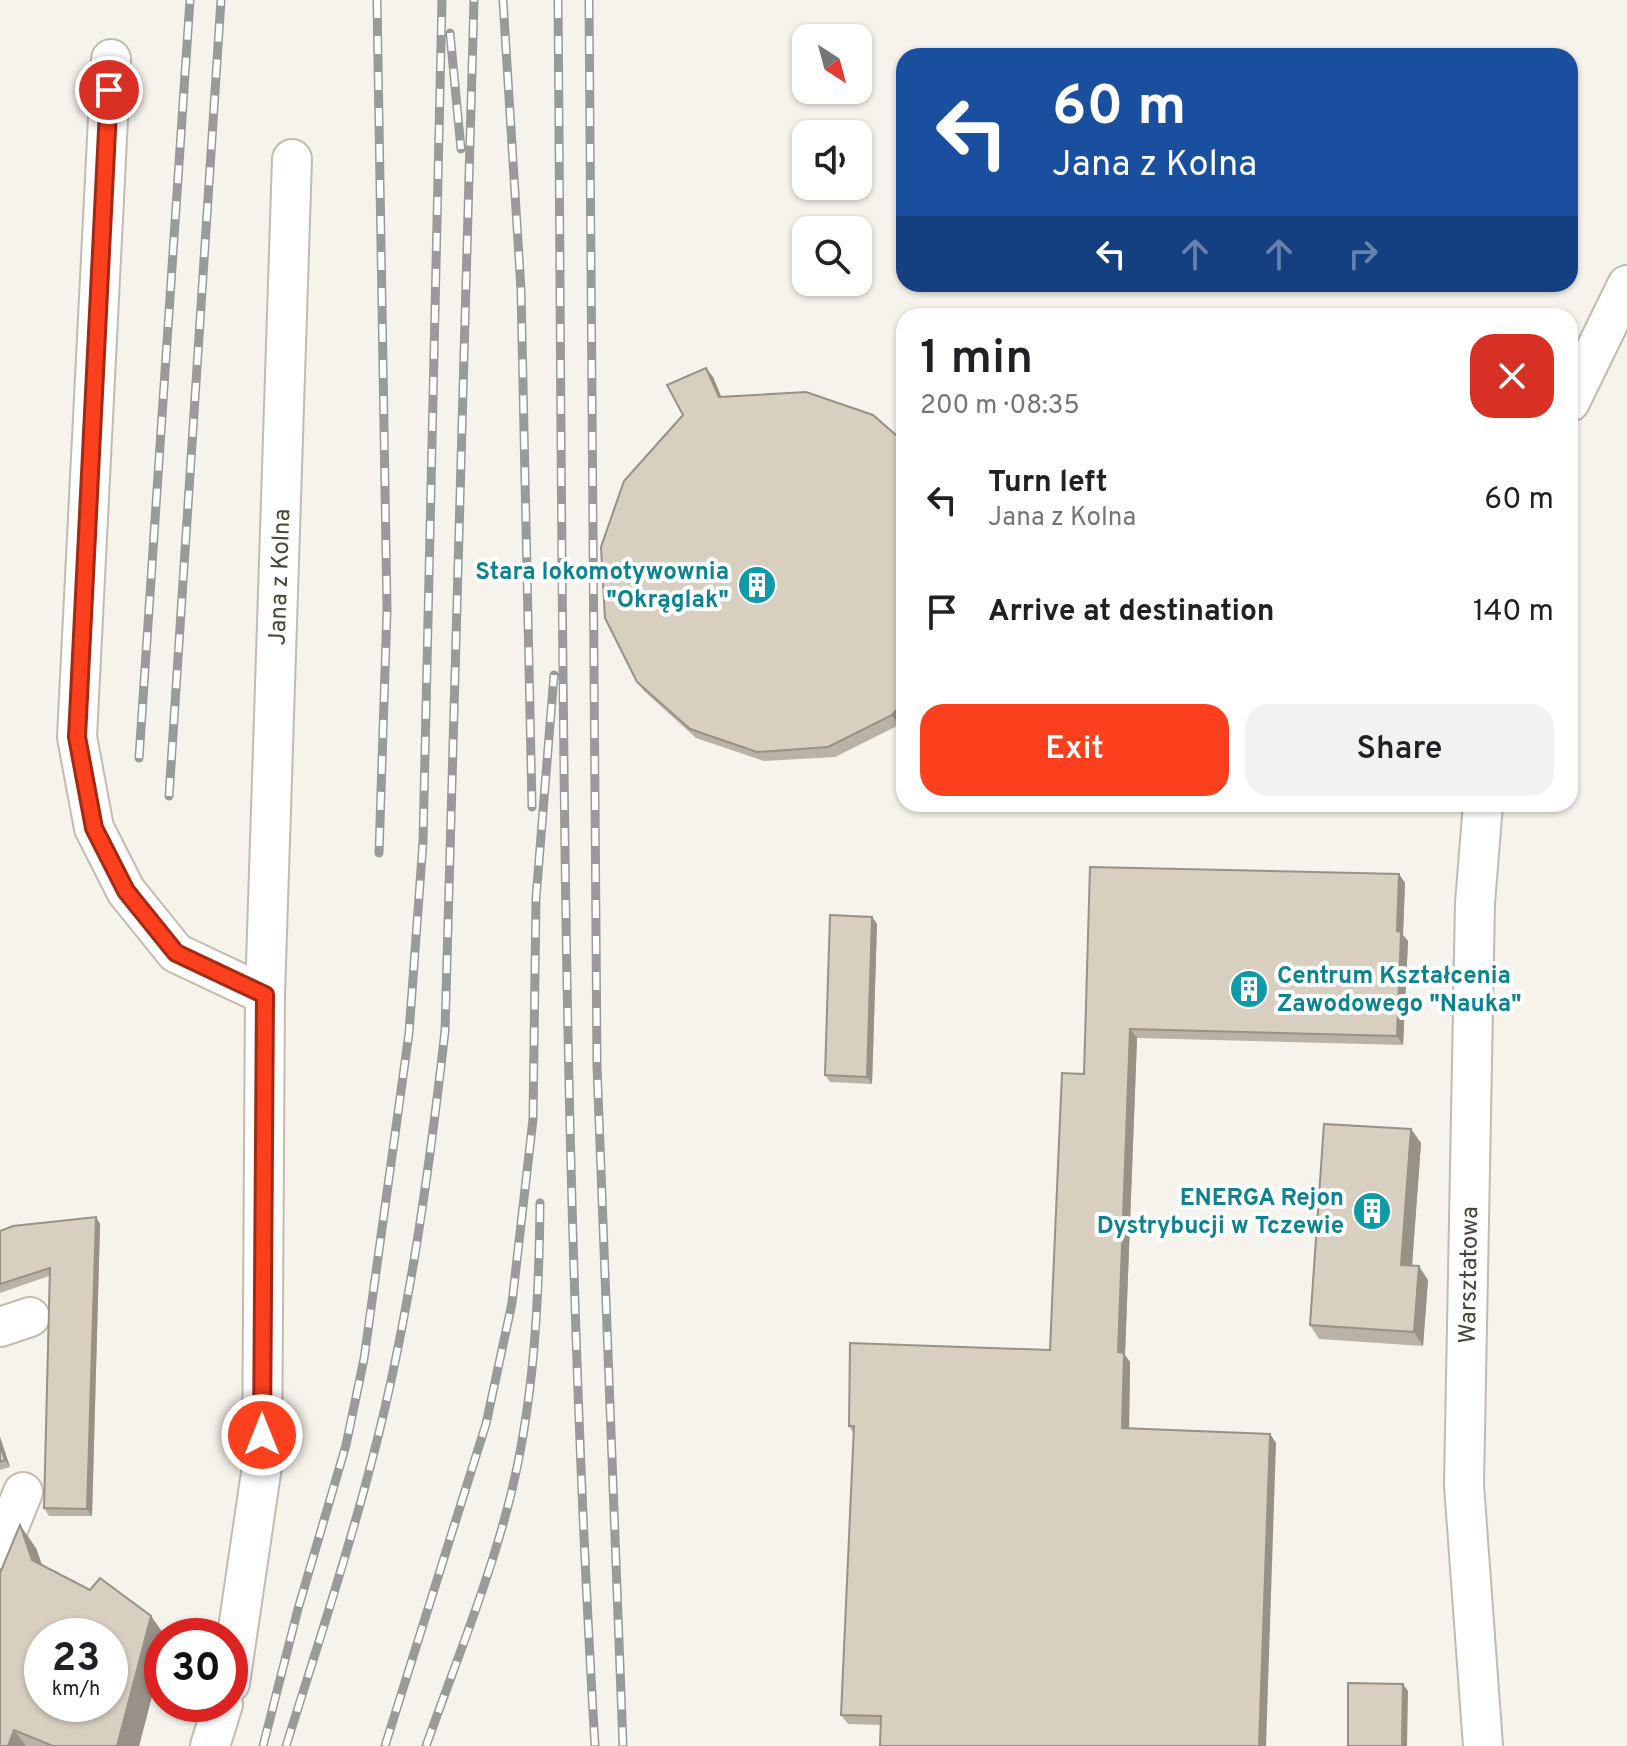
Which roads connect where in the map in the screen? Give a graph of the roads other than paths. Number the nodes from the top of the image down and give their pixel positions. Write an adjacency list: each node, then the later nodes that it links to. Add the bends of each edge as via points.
1 (111, 59): 6 (street, via 77,737 94,828 126,891 176,953)
2 (292, 159): 6 (street, Jana z Kolna)
3 (1627, 285): 4 (street)
4 (1578, 386)
5 (1482, 812): 12 (street, Warsztatowa, via 1475,903 1464,1485)
6 (265, 995): 9 (street, Jana z Kolna, via 262,1466)
7 (23, 1492): 8 (street)
8 (0, 1549)
9 (240, 1618)
10 (217, 1722): 11 (street)
11 (210, 1746)
12 (1483, 1746)

